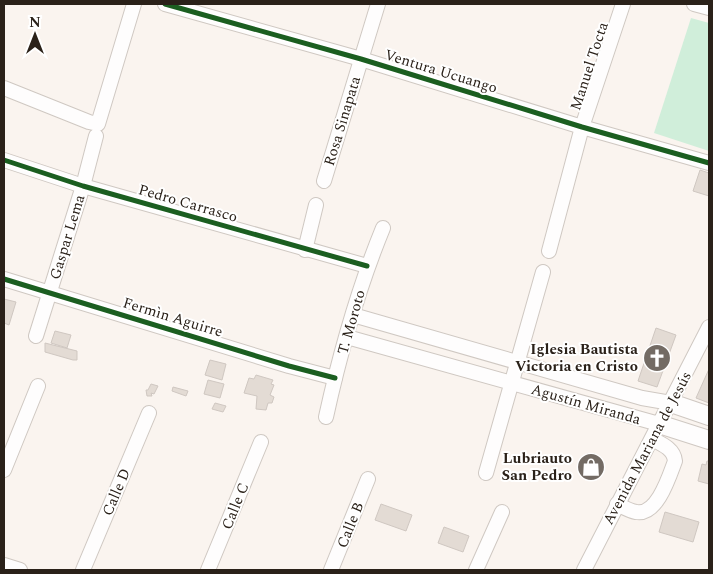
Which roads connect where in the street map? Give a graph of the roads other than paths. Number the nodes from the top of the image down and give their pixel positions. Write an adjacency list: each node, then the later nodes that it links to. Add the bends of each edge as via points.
1 (134, 4): 10 (street, Gaspar Lema)
2 (165, 4): 7 (street, Ventura Ucuango)
3 (378, 4): 7 (street, Rosa Sinapata)
4 (623, 4): 9 (street, Manuel Tocta)
5 (694, 4): 6 (street)
6 (709, 8)
7 (361, 59): 9 (street, Ventura Ucuango); 13 (street, Rosa Sinapata)
8 (4, 88): 10 (street, via 96,124)
9 (582, 127): 12 (street, Ventura Ucuango); 18 (street, Manuel Tocta)
10 (97, 130): 14 (street, Gaspar Lema)
11 (4, 160): 14 (street, Pedro Carrasco)
12 (709, 163)
13 (324, 181)
14 (83, 186): 17 (street, Pedro Carrasco); 22 (street, Gaspar Lema)
15 (316, 205): 17 (street)
16 (383, 228): 19 (street, T. Moroto)
17 (305, 250): 19 (street, Pedro Carrasco)
18 (549, 251)
19 (367, 266): 23 (street, T. Moroto)
20 (543, 272): 27 (street)
21 (4, 279): 22 (street, Fermìn Aguirre)
22 (50, 292): 25 (street, Gaspar Lema); 28 (street, Fermìn Aguirre)
23 (353, 315): 26 (street, T. Moroto); 27 (street, Agustín Miranda)
24 (709, 327): 31 (street, Avenida Mariana de Jesús)
25 (36, 336)
26 (347, 337): 28 (street, T. Moroto); 29 (street, Agustín Miranda)
27 (517, 361): 29 (street); 31 (street, Agustín Miranda, via 642,398)
28 (334, 378): 34 (street, T. Moroto)
29 (511, 382): 35 (street, Agustín Miranda); 39 (street)
30 (38, 386): 38 (street)
31 (671, 403): 33 (main road, Agustín Miranda); 35 (street, Avenida Mariana de Jesús)
32 (149, 413): 45 (street, Calle D)
33 (709, 416)
34 (326, 417)
35 (655, 432): 36 (main road, Agustín Miranda); 41 (street, Avenida Mariana de Jesús); 41 (street, via 675,457 657,501 646,512 635,512)
36 (709, 440)
37 (261, 442): 46 (street, Calle C)
38 (4, 470)
39 (486, 473)
40 (368, 479): 47 (street, Calle B)
41 (617, 504): 49 (street, Avenida Mariana de Jesús)
42 (502, 512): 48 (street)
43 (4, 565): 44 (street)
44 (20, 570)
45 (82, 570)
46 (208, 570)
47 (331, 570)
48 (476, 570)
49 (584, 570)

